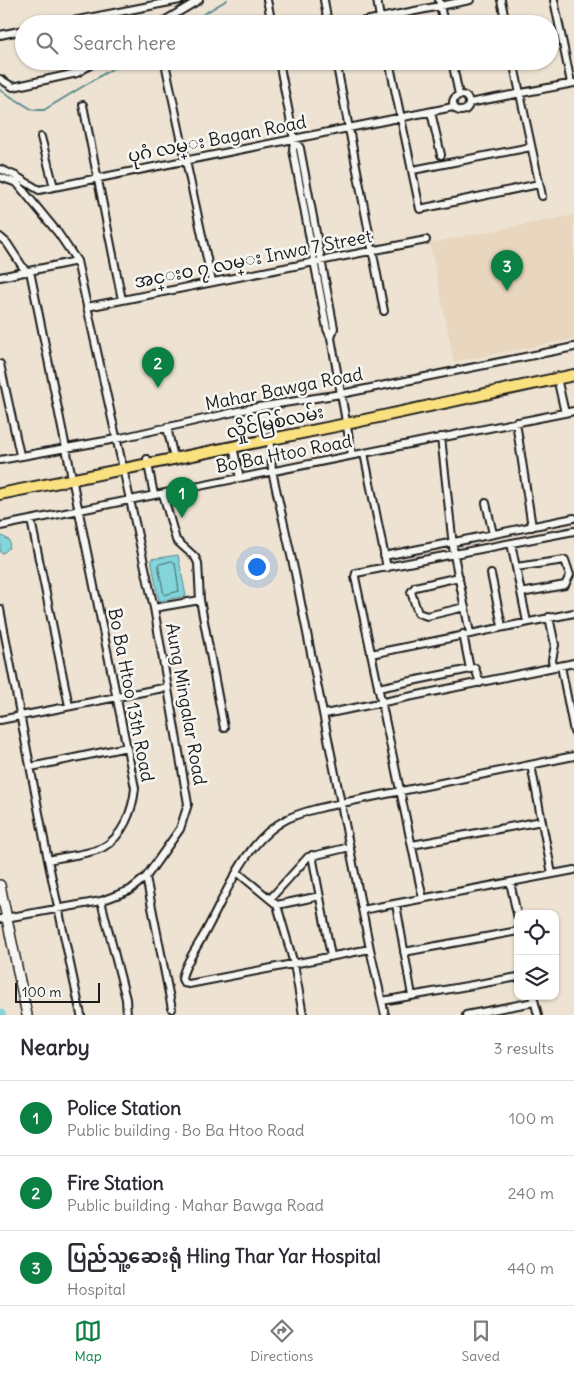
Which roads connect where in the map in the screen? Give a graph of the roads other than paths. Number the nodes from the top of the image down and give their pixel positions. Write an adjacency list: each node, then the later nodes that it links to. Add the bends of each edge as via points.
1 (180, 0): 11 (street); 12 (street)
2 (199, 0): 9 (street)
3 (267, 0): 14 (street)
4 (324, 0): 15 (street)
5 (377, 0): 16 (street)
6 (470, 0): 10 (street)
7 (501, 0): 18 (street)
8 (554, 0): 19 (street)
9 (189, 3): 11 (street)
10 (440, 3): 17 (street)
11 (181, 10): 13 (street)
12 (104, 15)
13 (173, 15)
14 (270, 15)
15 (326, 15)
16 (380, 15)
17 (401, 15)
18 (504, 15)
19 (557, 15)
20 (559, 23): 31 (street)
21 (15, 32): 22 (street)
22 (0, 35)
23 (82, 70): 30 (street, via 13,87)
24 (167, 70): 44 (street)
25 (281, 70): 41 (street)
26 (338, 70): 39 (street)
27 (391, 70): 38 (street)
28 (454, 70): 33 (street)
29 (515, 70): 32 (street)
30 (0, 79)
31 (572, 83): 32 (street)
32 (520, 93): 34 (street); 42 (street)
33 (459, 95): 34 (street, via 467,98); 36 (street, via 453,101)
34 (469, 103): 36 (street, via 462,112)
35 (83, 105): 48 (street)
36 (453, 107): 37 (street, ပုဂံ လမ္း Bagan Road)
37 (430, 112): 38 (street, ပုဂံ လမ္း Bagan Road); 43 (street)
38 (400, 118): 39 (street, ပုဂံ လမ္း Bagan Road); 46 (street)
39 (349, 127): 41 (street, ပုဂံ လမ္း Bagan Road); 54 (street)
40 (41, 137): 50 (street)
41 (294, 139): 44 (street, ပုဂံ လမ္း Bagan Road); 55 (street, via 300,148)
42 (531, 147): 46 (street); 49 (street)
43 (441, 155)
44 (184, 160): 48 (street, ပုဂံ လမ္း Bagan Road); 59 (street)
45 (0, 169): 50 (street, ပုဂံ လမ္း Bagan Road, via 39,190)
46 (412, 170): 49 (street, via 420,209)
47 (0, 177): 56 (street, via 17,183)
48 (98, 178): 50 (street, ပုဂံ လမ္း Bagan Road); 60 (street)
49 (539, 184): 51 (street)
50 (54, 187)
51 (542, 196)
52 (0, 237): 57 (street)
53 (426, 240): 54 (street, အင္းဝ ၇ လမ္း Inwa 7 Street)
54 (373, 250): 55 (street, အင္းဝ ၇ လမ္း Inwa 7 Street); 62 (street)
55 (318, 260): 59 (street, အင္းဝ ၇ လမ္း Inwa 7 Street); 67 (street, via 334,328 332,338)
56 (77, 261): 57 (street); 61 (street, Aung Mingalar Road)
57 (28, 271): 58 (street); 77 (street, Bo Ba Htoo 13th Road)
58 (0, 277)
59 (212, 282): 60 (street, အင္းဝ ၇ လမ္း Inwa 7 Street)
60 (122, 300): 61 (street, အင္းဝ ၇ လမ္း Inwa 7 Street)
61 (87, 307): 75 (street, Aung Mingalar Road)
62 (384, 311)
63 (574, 347): 67 (street, Mahar Bawga Road)
64 (0, 364): 80 (street)
65 (574, 375): 66 (main road, လှိုင်မြစ်လမ်း)
66 (556, 378): 69 (street); 70 (main road, လှိုင်မြစ်လမ်း)
67 (341, 394): 70 (street); 72 (street, Mahar Bawga Road, via 252,408)
68 (574, 411): 69 (street, Bo Ba Htoo Road)
69 (565, 412): 71 (street, Bo Ba Htoo Road)
70 (345, 422): 73 (main road, လှိုင်မြစ်လမ်း); 81 (street)
71 (516, 422): 74 (street, Bo Ba Htoo Road); 98 (street)
72 (167, 427): 75 (street, Mahar Bawga Road); 79 (street)
73 (271, 437): 76 (main road, လှိုင်မြစ်လမ်း); 79 (main road, လှိုင်မြစ်လမ်း); 85 (street)
74 (441, 437): 78 (street, Bo Ba Htoo Road); 101 (street)
75 (116, 439): 77 (street, Mahar Bawga Road); 84 (street, Aung Mingalar Road)
76 (233, 448): 83 (main road, လှိုင်မြစ်လမ်း); 86 (street)
77 (65, 449): 80 (street, Mahar Bawga Road); 87 (street, Bo Ba Htoo 13th Road)
78 (364, 453): 81 (street, Bo Ba Htoo Road); 104 (street)
79 (173, 454): 83 (main road, လှိုင်မြစ်လမ်း)
80 (20, 455): 82 (street, Mahar Bawga Road)
81 (352, 455): 85 (street, Bo Ba Htoo Road)
82 (0, 460)
83 (148, 462): 84 (main road, လှိုင်မြစ်လမ်း); 91 (street)
84 (121, 467): 87 (main road, လှိုင်မြစ်လမ်း); 92 (street, Aung Mingalar Road)
85 (272, 471): 86 (street, Bo Ba Htoo Road); 130 (street)
86 (240, 478): 90 (street, Bo Ba Htoo Road)
87 (71, 479): 88 (main road, လှိုင်မြစ်လမ်း); 89 (main road, လှိုင်မြစ်လမ်း); 94 (street, Bo Ba Htoo 13th Road)
88 (0, 489)
89 (0, 494)
90 (163, 494): 91 (street, Bo Ba Htoo Road); 110 (street, via 176,540 198,563)
91 (154, 495): 92 (street, Bo Ba Htoo Road)
92 (130, 500): 94 (street, Bo Ba Htoo Road); 112 (street, Aung Mingalar Road)
93 (486, 503): 100 (street)
94 (78, 511): 96 (street, Bo Ba Htoo Road); 127 (street, Bo Ba Htoo 13th Road)
95 (574, 518): 98 (street)
96 (31, 520): 97 (street, Bo Ba Htoo Road); 129 (street)
97 (0, 526)
98 (532, 527): 100 (street)
99 (574, 531): 102 (street)
100 (493, 534): 101 (street)
101 (453, 541): 103 (street); 104 (street)
102 (511, 543): 103 (street); 105 (street)
103 (454, 555): 106 (street); 108 (street)
104 (384, 556): 106 (street)
105 (516, 567): 109 (street); 109 (street, via 565,560 570,575 565,585)
106 (387, 568): 119 (street, via 356,573 355,577)
107 (491, 574): 117 (street)
108 (459, 577): 111 (street); 111 (street, via 416,587 412,592 418,613 427,616)
109 (521, 593): 116 (street)
110 (200, 600): 112 (street); 133 (street)
111 (465, 607): 118 (street)
112 (154, 608): 125 (street, Aung Mingalar Road)
113 (0, 609): 131 (street)
114 (574, 613): 115 (street)
115 (549, 618): 116 (street); 122 (street, via 555,645)
116 (527, 622): 117 (street)
117 (502, 626): 118 (street)
118 (467, 634): 119 (street); 123 (street)
119 (371, 654): 126 (street)
120 (574, 663): 121 (street)
121 (561, 666): 122 (street); 134 (street)
122 (553, 667): 124 (street)
123 (470, 669): 124 (street, via 477,669); 126 (street)
124 (480, 683): 128 (street)
125 (168, 687): 127 (street); 149 (street, Aung Mingalar Road, via 188,804 180,829)
126 (378, 688): 128 (street)
127 (118, 697): 129 (street); 135 (street, Bo Ba Htoo 13th Road)
128 (381, 701): 130 (street); 139 (street)
129 (69, 706): 131 (street)
130 (324, 714): 140 (street)
131 (22, 715): 132 (street); 138 (street)
132 (0, 720)
133 (224, 728)
134 (574, 732)
135 (127, 747): 138 (street); 145 (street, Bo Ba Htoo 13th Road, via 135,788 134,805 122,828 98,850)
136 (574, 756): 137 (street)
137 (531, 765): 139 (street); 141 (street)
138 (31, 767): 145 (street)
139 (401, 791): 140 (street); 142 (street)
140 (342, 803): 143 (street); 147 (street, via 307,811 286,820 268,832)
141 (542, 821): 142 (street); 148 (street)
142 (412, 845): 154 (street)
143 (350, 847): 144 (street); 159 (street)
144 (312, 855): 152 (street); 153 (street)
145 (48, 860): 158 (street)
146 (574, 870): 148 (street)
147 (237, 872): 153 (street); 166 (street, via 182,975 184,983)
148 (552, 874): 150 (street)
149 (146, 877): 155 (street, Aung Mingalar Road, via 130,890); 172 (street)
150 (510, 882): 154 (street); 160 (street)
151 (0, 884): 161 (street)
152 (320, 896): 156 (street); 165 (street)
153 (270, 899): 156 (street)
154 (423, 899): 157 (street)
155 (101, 901): 158 (street, Aung Mingalar Road); 175 (street, via 126,999)
156 (277, 904): 166 (street)
157 (396, 904): 159 (street); 164 (street)
158 (58, 908): 161 (street, Aung Mingalar Road); 174 (street)
159 (362, 910): 163 (street)
160 (516, 910)
161 (3, 919): 173 (street)
162 (514, 932): 164 (street)
163 (370, 949): 165 (street); 171 (street)
164 (404, 952): 168 (street)
165 (332, 956): 166 (street)
166 (294, 964): 176 (street)
167 (514, 979): 168 (street)
168 (412, 996): 171 (street)
169 (529, 1000): 178 (street)
170 (533, 1000): 179 (street)
171 (382, 1001): 177 (street)
172 (172, 1008)
173 (26, 1015)
174 (81, 1015)
175 (127, 1015)
176 (303, 1015)
177 (386, 1015)
178 (466, 1015)
179 (538, 1015)

